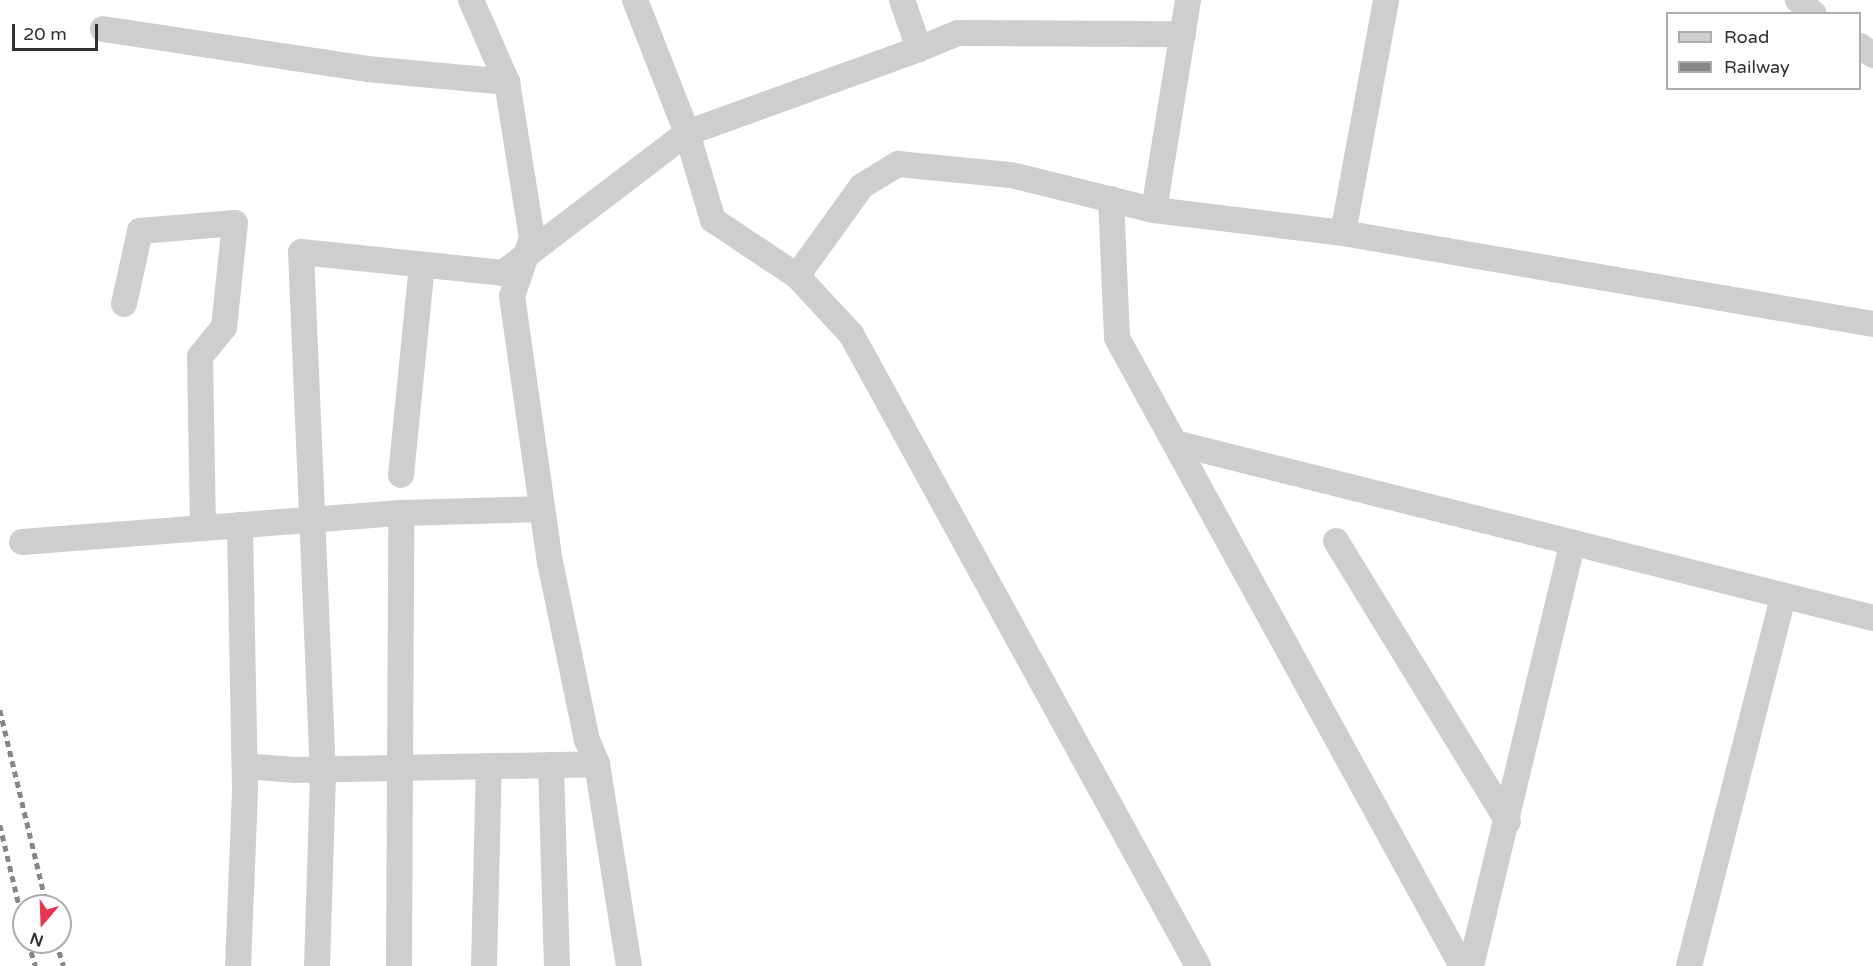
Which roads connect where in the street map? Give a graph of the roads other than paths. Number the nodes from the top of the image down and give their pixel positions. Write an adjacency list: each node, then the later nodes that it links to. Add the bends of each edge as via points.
1 (471, 0): 11 (street)
2 (634, 0): 12 (street)
3 (902, 0): 10 (street)
4 (1188, 0): 9 (street)
5 (1386, 0): 15 (street)
6 (1798, 0): 7 (street)
7 (1812, 12)
8 (104, 29): 11 (street, via 367,69)
9 (1183, 34): 10 (street, via 958,33); 14 (street)
10 (919, 49): 12 (street)
11 (507, 82): 16 (street, via 532,238)
12 (687, 134): 16 (street); 18 (street, via 713,220)
13 (1111, 199): 14 (street); 18 (street, via 1011,175 898,164 862,186); 21 (street, via 1117,338)
14 (1154, 210): 15 (street)
15 (1343, 233): 20 (street)
16 (524, 260): 17 (street, via 503,273); 23 (street, via 512,296)
17 (422, 265): 22 (street); 25 (street, via 301,252)
18 (797, 276): 46 (street, via 851,334)
19 (124, 304): 27 (street, via 140,231 235,223 224,327 200,357)
20 (1873, 324)
21 (1175, 443): 30 (street); 47 (street)
22 (401, 475)
23 (542, 509): 24 (street); 33 (street, via 586,740)
24 (401, 513): 25 (street); 37 (street)
25 (312, 520): 26 (street); 38 (street)
26 (240, 525): 27 (street); 35 (street)
27 (203, 528): 29 (street)
28 (1335, 541): 39 (street)
29 (22, 542)
30 (1572, 544): 31 (street); 39 (street)
31 (1784, 597): 32 (street); 49 (street)
32 (1873, 618)
33 (597, 764): 34 (street); 45 (street)
34 (550, 765): 36 (street); 44 (street)
35 (245, 766): 38 (street); 40 (street)
36 (489, 766): 37 (street); 43 (street)
37 (399, 768): 38 (street); 42 (street)
38 (322, 770): 41 (street)
39 (1508, 822): 48 (street)
40 (238, 966)
41 (317, 966)
42 (399, 966)
43 (484, 966)
44 (557, 966)
45 (629, 966)
46 (1198, 966)
47 (1462, 966)
48 (1471, 966)
49 (1689, 966)

